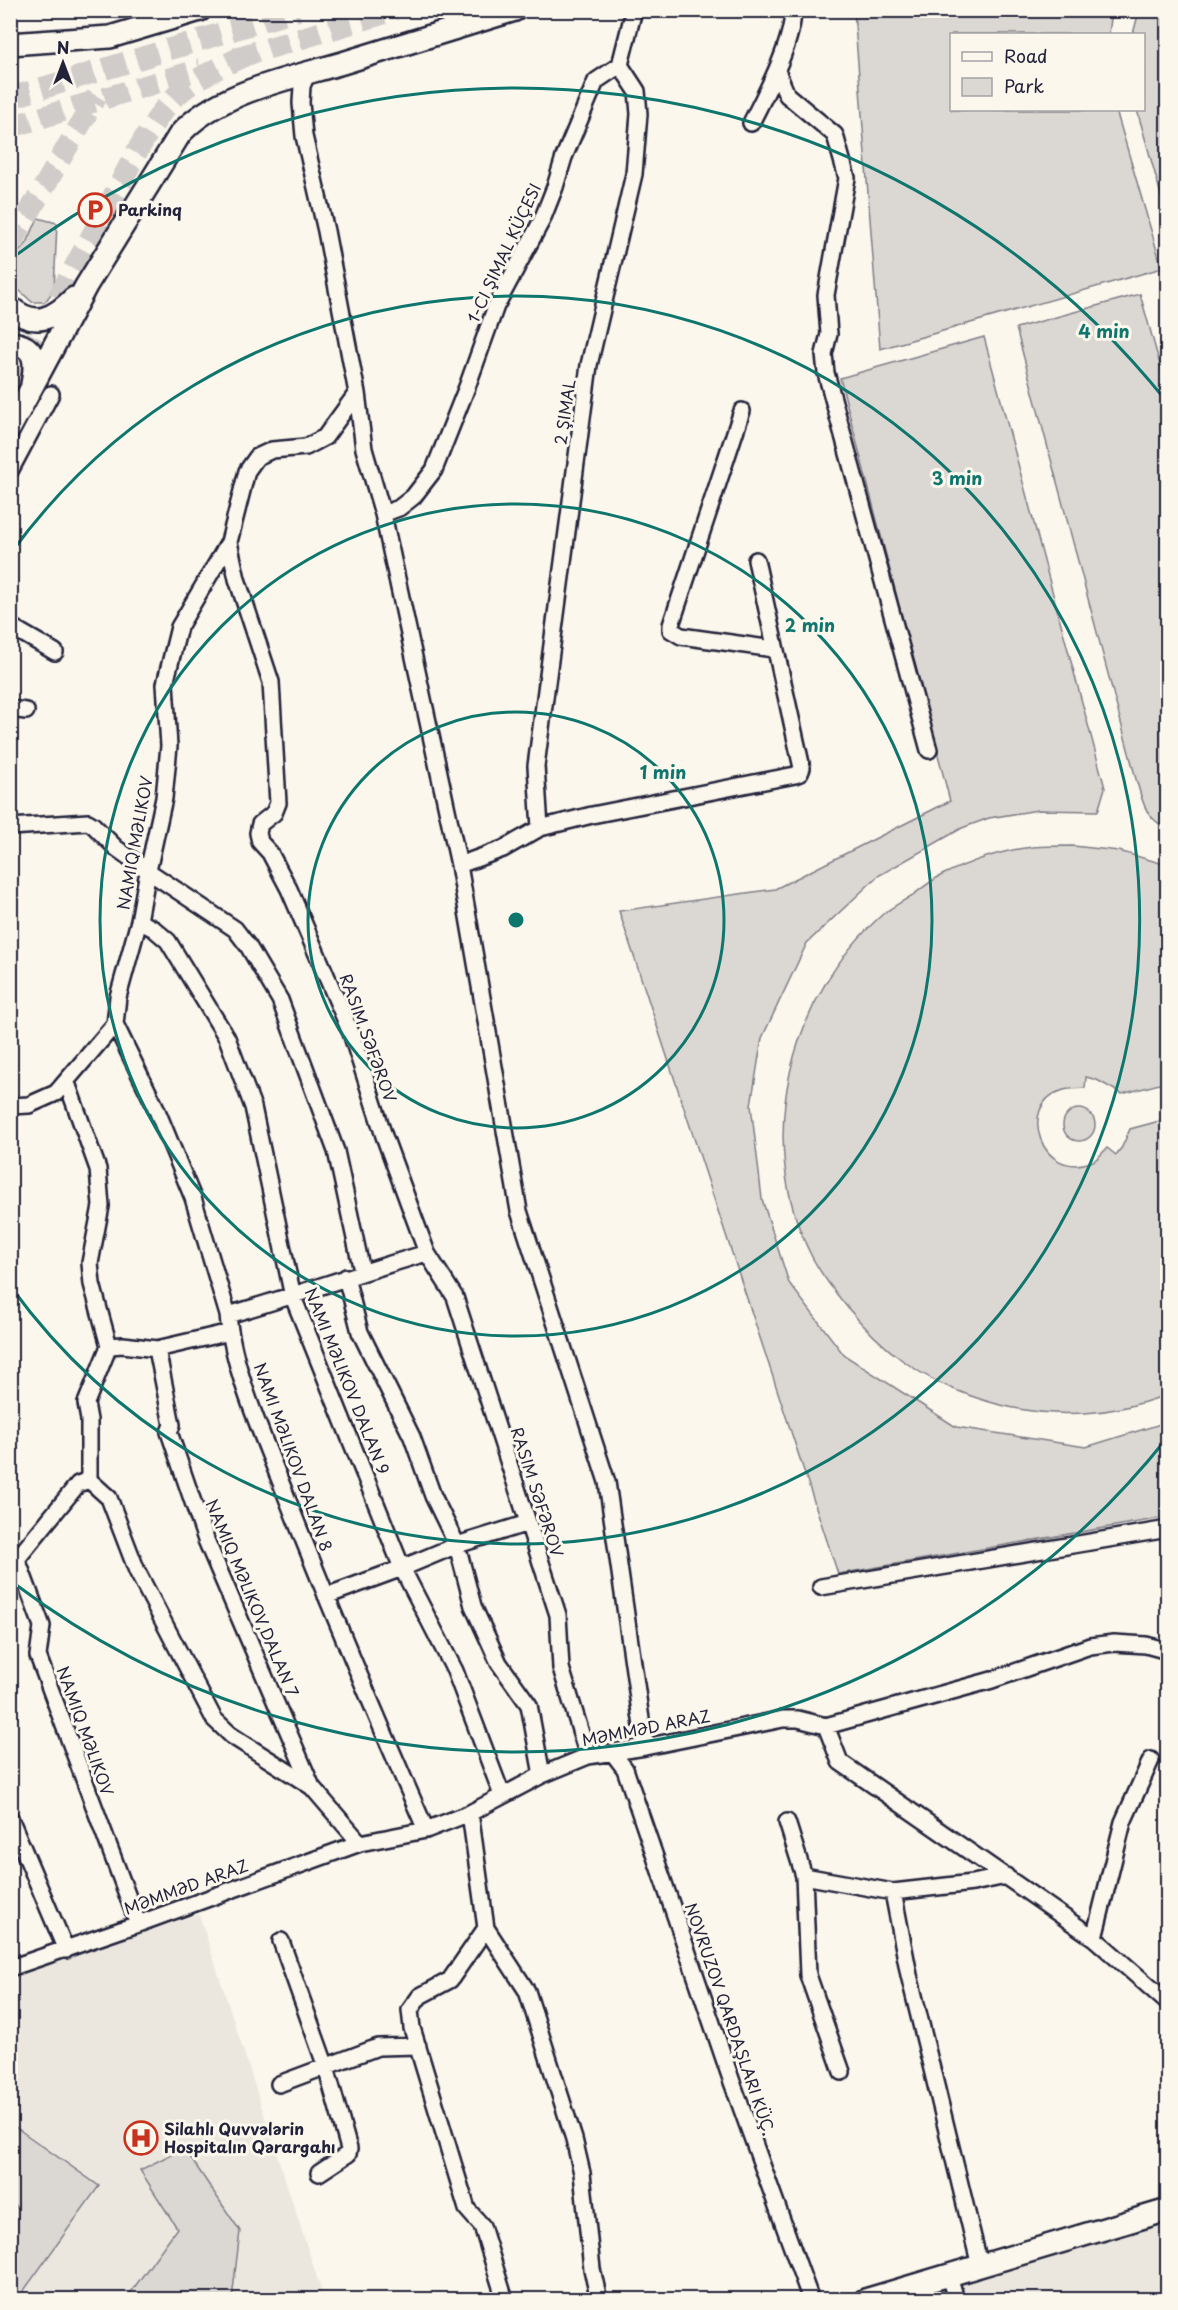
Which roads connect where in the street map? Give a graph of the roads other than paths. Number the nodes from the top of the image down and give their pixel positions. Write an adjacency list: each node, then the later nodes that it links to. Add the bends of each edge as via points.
1 (200, 10): 5 (main road, via 117,35)
2 (515, 10): 8 (main road)
3 (634, 10): 6 (street)
4 (794, 10): 7 (street)
5 (10, 44)
6 (620, 65): 19 (street, 1-CI ŞIMAL KÜÇESI, via 596,81 542,220 496,306 434,470 413,497); 27 (street, 2 ŞIMAL, via 637,91 634,174 589,365 536,766)
7 (777, 71): 9 (street); 25 (street, via 787,95 835,135 847,178 826,295 826,373)
8 (306, 74): 10 (main road, via 241,95 189,123); 14 (street, via 301,103 304,136)
9 (751, 123)
10 (86, 286): 11 (main road, via 49,317 30,319); 13 (main road)
11 (10, 307)
12 (10, 343): 13 (main road, via 25,347 34,357)
13 (30, 390): 17 (main road)
14 (357, 393): 19 (street, via 364,450); 20 (street, RASIM SƏFƏROV, via 325,437 306,447 272,450 257,457 247,471)
15 (51, 394): 18 (street)
16 (742, 411): 23 (street, via 671,630 681,636)
17 (10, 428)
18 (10, 471)
19 (383, 514): 28 (street)
20 (229, 542): 29 (street, NAMIQ MƏLIKOV, via 179,627 165,684 169,746 164,798); 34 (street, RASIM SƏFƏROV, via 271,682 278,803 274,813 260,824 260,842 289,889 351,1033)
21 (756, 560): 23 (street)
22 (10, 626): 24 (street)
23 (774, 649): 27 (street, via 800,773)
24 (55, 652)
25 (929, 750)
26 (10, 827): 29 (street, via 88,822)
27 (540, 828): 28 (street, via 503,849)
28 (459, 865): 52 (street, via 519,1211 607,1482)
29 (148, 871): 30 (street, NAMIQ MƏLIKOV); 35 (street, via 235,929 280,1000 336,1151)
30 (139, 921): 31 (street, NAMIQ MƏLIKOV, via 118,997); 37 (street, NAMI MƏLIKOV DALAN 9, via 168,941 227,1038 253,1107)
31 (115, 1024): 32 (street); 38 (street, NAMI MƏLIKOV DALAN 8, via 193,1197)
32 (67, 1083): 33 (street, via 56,1093 29,1104); 40 (street, via 98,1169 101,1206 90,1263)
33 (10, 1106)
34 (427, 1253): 35 (street); 43 (street, RASIM SƏFƏROV, via 455,1297)
35 (362, 1271): 36 (street)
36 (346, 1277): 37 (street); 45 (street, via 360,1332 412,1437 433,1496)
37 (293, 1297): 38 (street); 47 (street, NAMI MƏLIKOV DALAN 9)
38 (228, 1315): 39 (street, NAMI MƏLIKOV DALAN 8)
39 (230, 1332): 41 (street); 49 (street, NAMI MƏLIKOV DALAN 8, via 253,1410)
40 (109, 1346): 41 (street); 42 (street, via 86,1403)
41 (158, 1348): 57 (street, NAMIQ MƏLIKOV,DALAN 7, via 172,1425 169,1432 206,1540)
42 (89, 1480): 46 (street, via 78,1484); 57 (street, via 109,1498 137,1571 214,1719 232,1736)
43 (528, 1523): 45 (street); 54 (street, RASIM SƏFƏROV, via 558,1615 561,1668)
44 (1167, 1528): 48 (street)
45 (457, 1545): 47 (street); 56 (street, via 473,1606 499,1663 529,1705)
46 (14, 1555): 67 (street, NAMIQ MƏLIKOV, via 42,1626 38,1656)
47 (402, 1568): 49 (street); 58 (street, NAMI MƏLIKOV DALAN 9, via 455,1671)
48 (821, 1587)
49 (326, 1596): 62 (street, NAMI MƏLIKOV DALAN 8)
50 (1167, 1651): 51 (street, MƏMMƏD ARAZ, via 1146,1645 1090,1646 992,1680)
51 (826, 1726): 52 (street, MƏMMƏD ARAZ, via 783,1719); 65 (street, via 840,1762)
52 (645, 1747): 53 (street, MƏMMƏD ARAZ)
53 (612, 1752): 54 (street, MƏMMƏD ARAZ); 84 (street, via 625,1769)
54 (588, 1756): 56 (street, MƏMMƏD ARAZ)
55 (1151, 1760): 69 (street, via 1123,1822)
56 (542, 1774): 58 (street, MƏMMƏD ARAZ)
57 (312, 1787): 63 (street, NAMIQ MƏLIKOV,DALAN 7)
58 (502, 1795): 59 (street, MƏMMƏD ARAZ)
59 (470, 1813): 62 (street, MƏMMƏD ARAZ); 68 (street)
60 (10, 1818): 71 (street)
61 (787, 1822): 64 (street)
62 (426, 1830): 63 (street, MƏMMƏD ARAZ)
63 (360, 1843): 67 (street, MƏMMƏD ARAZ)
64 (804, 1876): 66 (street); 76 (street, via 808,1975)
65 (1006, 1876): 66 (street); 69 (street)
66 (893, 1892): 80 (street, via 909,1975)
67 (138, 1924): 71 (street, MƏMMƏD ARAZ)
68 (486, 1928): 74 (street, via 450,1980 414,2002 410,2010); 83 (street, via 527,1990 574,2139)
69 (1095, 1938): 73 (street)
70 (281, 1941): 75 (street)
71 (66, 1950): 72 (street, MƏMMƏD ARAZ)
72 (10, 1968)
73 (1167, 2003)
74 (418, 2046): 75 (street, via 378,2048); 82 (street, via 467,2209 482,2226)
75 (326, 2067): 77 (street); 78 (street, via 349,2149 348,2154)
76 (842, 2072)
77 (279, 2084)
78 (319, 2173)
79 (1167, 2210): 80 (main road)
80 (980, 2265): 81 (main road)
81 (950, 2275): 85 (main road); 86 (street)
82 (505, 2300)
83 (599, 2300)
84 (810, 2300)
85 (865, 2300)
86 (956, 2300)

